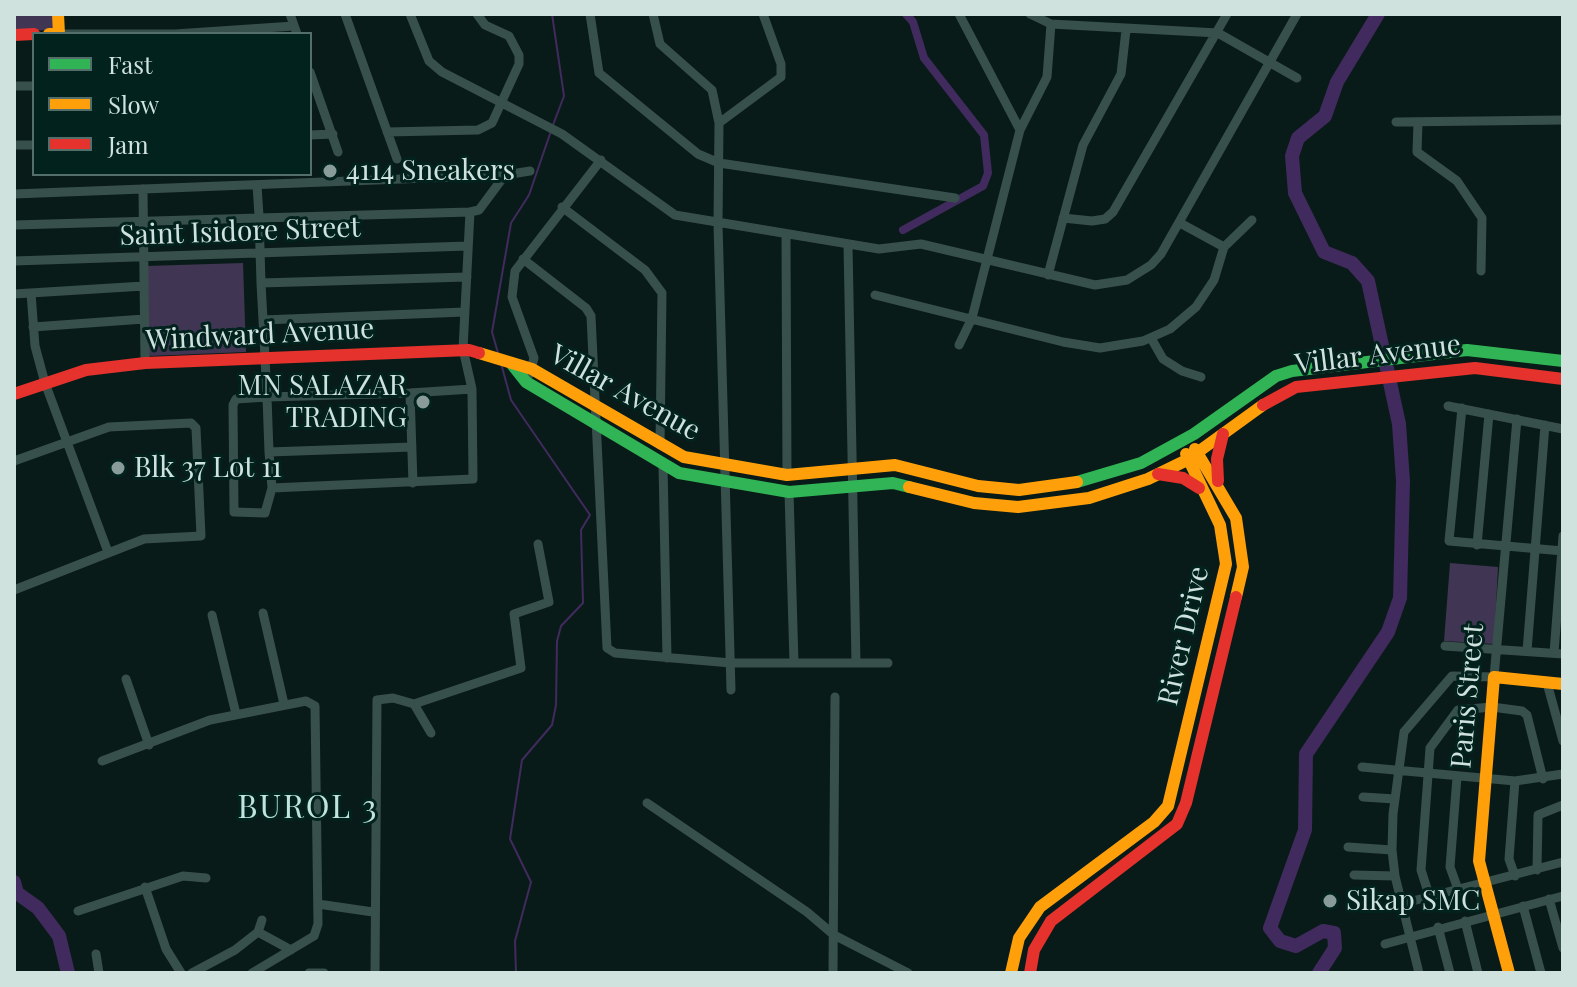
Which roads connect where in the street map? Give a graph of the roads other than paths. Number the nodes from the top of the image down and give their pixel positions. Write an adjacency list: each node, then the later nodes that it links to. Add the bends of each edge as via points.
1 (290, 14): 13 (street)
2 (345, 14): 26 (street)
3 (410, 14): 20 (street, via 429,61)
4 (477, 14): 20 (street, via 485,25 509,36 519,55)
5 (590, 14): 32 (street, via 599,73 698,154)
6 (653, 14): 24 (street, via 660,44 712,90)
7 (763, 14): 24 (street, via 781,77)
8 (959, 14): 25 (street)
9 (1030, 14): 12 (street)
10 (1227, 14): 16 (street)
11 (1297, 14): 17 (street)
12 (1051, 24): 14 (street); 25 (street, via 1047,77)
13 (296, 30): 15 (street)
14 (1126, 30): 16 (street); 42 (street, via 1121,74 1083,145)
15 (236, 32)
16 (1218, 33): 17 (street); 42 (street, via 1113,212 1092,221)
17 (1271, 62): 18 (street); 45 (street)
18 (1297, 78)
19 (312, 81): 27 (street)
20 (503, 106): 26 (street, via 492,123 478,130); 31 (street)
21 (1563, 120): 23 (street)
22 (1396, 122): 23 (street)
23 (1418, 122): 57 (street, via 1417,152 1457,181 1482,218)
24 (719, 123): 32 (street)
25 (1020, 130): 55 (street)
26 (387, 132): 30 (street)
27 (333, 134): 28 (street); 29 (street)
28 (312, 135)
29 (338, 152)
30 (397, 159)
31 (601, 160): 39 (street); 46 (street, via 675,215)
32 (719, 163): 38 (street); 46 (street)
33 (530, 171): 34 (street)
34 (505, 175): 35 (street); 40 (street, via 479,210)
35 (257, 185): 36 (street); 41 (street)
36 (143, 189): 37 (street); 44 (street)
37 (14, 194)
38 (955, 198)
39 (562, 207): 54 (street); 97 (street, via 645,270 662,293)
40 (470, 212): 41 (street); 50 (street)
41 (259, 216): 44 (street); 52 (street)
42 (1063, 218): 58 (street)
43 (1252, 220): 51 (street)
44 (144, 223): 47 (street); 53 (street)
45 (1180, 223): 51 (street); 58 (street, via 1151,265 1127,280 1095,285)
46 (718, 224): 48 (street); 104 (street)
47 (14, 225)
48 (786, 234): 49 (street); 107 (street)
49 (848, 245): 55 (street, via 889,249 921,244); 105 (street)
50 (468, 246): 52 (street, Saint Isidore Street); 59 (street)
51 (1224, 247): 70 (street, via 1207,293 1170,329)
52 (261, 254): 53 (street, Saint Isidore Street); 60 (street)
53 (146, 257): 56 (street, Saint Isidore Street); 61 (street)
54 (523, 259): 77 (street, via 512,280 512,297 530,343); 86 (street, via 589,311)
55 (986, 260): 58 (street); 66 (street)
56 (14, 261)
57 (1481, 271)
58 (1048, 275)
59 (467, 277): 60 (street); 65 (street)
60 (261, 283): 68 (street)
61 (144, 286): 62 (street); 67 (street)
62 (31, 293): 63 (street); 69 (street)
63 (14, 294)
64 (875, 295): 66 (street)
65 (465, 312): 68 (street); 72 (street)
66 (972, 318): 70 (street, via 1100,348); 71 (street)
67 (144, 319): 69 (street); 75 (street)
68 (263, 320): 73 (street)
69 (33, 327): 81 (street)
70 (1151, 338): 78 (street, via 1163,359)
71 (959, 345)
72 (466, 350): 73 (main road, Windward Avenue); 76 (main road, Windward Avenue); 82 (street)
73 (265, 358): 75 (main road, Windward Avenue); 85 (street)
74 (1563, 361): 95 (main road, Villar Avenue, via 1500,351 1438,353 1276,376)
75 (145, 363): 81 (main road, Windward Avenue, via 86,370)
76 (511, 363): 77 (main road, Villar Avenue); 80 (main road, Villar Avenue)
77 (532, 369): 80 (street); 86 (main road, Villar Avenue)
78 (1201, 377)
79 (1563, 379): 94 (main road, Villar Avenue, via 1505,369 1440,370 1331,384 1282,392)
80 (526, 382): 91 (main road, Villar Avenue)
81 (45, 383): 84 (main road, Windward Avenue); 96 (street)
82 (472, 389): 83 (street); 108 (street, via 473,479)
83 (410, 393): 85 (street); 98 (street)
84 (14, 394)
85 (267, 397): 99 (street); 112 (street, via 236,399 233,405 232,509 237,514 265,513)
86 (594, 406): 91 (street); 97 (main road, Villar Avenue)
87 (1448, 406): 88 (street)
88 (1462, 408): 89 (street); 117 (street, via 1449,541)
89 (1489, 414): 90 (street); 117 (street)
90 (1517, 419): 92 (street); 118 (street, Paris Street)
91 (596, 425): 103 (main road, Villar Avenue); 129 (street, via 607,648)
92 (1545, 425): 93 (street); 119 (street)
93 (1563, 429)
94 (1223, 434): 100 (main road, Villar Avenue); 110 (main road)
95 (1183, 441): 100 (main road, River Drive); 101 (main road, River Drive); 105 (main road, Villar Avenue, via 1108,475 1043,488 978,486 895,465)
96 (68, 442): 102 (street); 121 (street); 121 (street, via 109,427 194,425 201,536 144,539)
97 (660, 445): 104 (main road, Villar Avenue)
98 (412, 447): 99 (street); 108 (street)
99 (269, 452): 112 (street)
100 (1199, 452): 101 (main road, Villar Avenue); 110 (main road, River Drive)
101 (1187, 460): 106 (main road, Villar Avenue); 113 (main road, River Drive)
102 (14, 461)
103 (663, 466): 109 (main road, Villar Avenue); 129 (street)
104 (724, 467): 107 (main road, Villar Avenue); 109 (street)
105 (850, 469): 107 (main road, Villar Avenue); 111 (street)
106 (1158, 474): 111 (main road, Villar Avenue, via 1089,498 1018,507 974,503 893,483); 113 (main road, via 1183,478)
107 (787, 475)
108 (413, 483): 112 (street)
109 (723, 483): 114 (main road, Villar Avenue); 130 (street)
110 (1219, 484): 198 (main road, River Drive, via 1236,518 1243,567 1184,810 1167,834 1051,921 1034,950)
111 (850, 486): 114 (main road, Villar Avenue); 132 (street)
112 (272, 488)
113 (1203, 491): 197 (main road, River Drive, via 1223,534 1225,573 1168,806 1040,907 1019,938)
114 (789, 492): 131 (street)
115 (1563, 536): 120 (street)
116 (538, 544): 141 (street, via 549,602 514,614 521,668)
117 (1477, 545): 118 (street)
118 (1506, 547): 119 (street); 126 (street, Paris Street)
119 (1536, 550): 120 (street); 127 (street)
120 (1562, 551): 128 (street)
121 (108, 552): 122 (street)
122 (14, 590)
123 (263, 613): 140 (street)
124 (212, 615): 143 (street)
125 (1445, 646): 126 (street)
126 (1497, 649): 127 (street); 134 (street, Paris Street)
127 (1527, 651): 128 (street)
128 (1558, 654)
129 (667, 658): 130 (street)
130 (731, 663): 131 (street); 138 (street)
131 (794, 663): 132 (street)
132 (856, 663): 133 (street)
133 (888, 663)
134 (1494, 677): 136 (main road); 142 (main road, Paris Street); 149 (street, via 1452,676 1445,681 1404,732)
135 (126, 679): 146 (street)
136 (1547, 683): 137 (main road); 145 (street)
137 (1563, 684)
138 (731, 690)
139 (835, 697): 184 (street)
140 (284, 704): 143 (street); 174 (street, via 306,701 315,706)
141 (414, 704): 144 (street); 178 (street, via 381,698 376,703)
142 (1492, 707): 150 (street, via 1458,710 1432,743); 153 (main road, Paris Street); 154 (street, via 1527,715)
143 (236, 714): 146 (street)
144 (431, 733)
145 (1563, 741)
146 (149, 745): 147 (street)
147 (102, 761)
148 (1362, 767): 149 (street)
149 (1397, 771): 150 (street); 157 (street)
150 (1428, 773): 152 (street); 172 (street, via 1421,870)
151 (1563, 774): 154 (street)
152 (1457, 777): 153 (street); 170 (street, via 1450,867)
153 (1485, 779): 155 (street); 168 (main road, Paris Street, via 1479,861)
154 (1543, 779): 155 (street)
155 (1515, 781): 166 (street, via 1509,859)
156 (1363, 797): 157 (street)
157 (1395, 799): 161 (street)
158 (647, 803): 184 (street)
159 (1563, 805): 163 (street, via 1538,815)
160 (1348, 847): 161 (street)
161 (1392, 850): 165 (street)
162 (1563, 862): 163 (street)
163 (1537, 870): 166 (street)
164 (1354, 875): 165 (street)
165 (1395, 876): 175 (street)
166 (1515, 876): 168 (street)
167 (206, 878): 169 (street, via 183,876)
168 (1485, 885): 170 (street); 179 (main road, Paris Street)
169 (145, 887): 177 (street); 192 (street, via 162,938)
170 (1459, 892): 172 (street)
171 (1563, 896): 173 (street)
172 (1430, 898): 175 (street)
173 (1549, 899): 176 (street); 187 (street)
174 (318, 904): 178 (street); 188 (street, via 314,936)
175 (1401, 904): 185 (street)
176 (1523, 906): 179 (street); 203 (street)
177 (78, 911)
178 (373, 912): 194 (street)
179 (1492, 914): 181 (street); 202 (main road, Paris Street)
180 (262, 920): 183 (street)
181 (1465, 921): 182 (street); 201 (street)
182 (1438, 927): 185 (street); 200 (street)
183 (258, 932): 188 (street); 193 (street)
184 (834, 935): 195 (street); 196 (street)
185 (1409, 937): 186 (street); 199 (street)
186 (1385, 944)
187 (1563, 948)
188 (291, 950): 190 (street)
189 (96, 954): 191 (street)
190 (258, 972)
191 (99, 973)
192 (181, 973)
193 (192, 973)
194 (375, 973)
195 (833, 973)
196 (908, 973)
197 (1011, 973)
198 (1030, 973)
199 (1419, 973)
200 (1450, 973)
201 (1478, 973)
202 (1509, 973)
203 (1541, 973)

